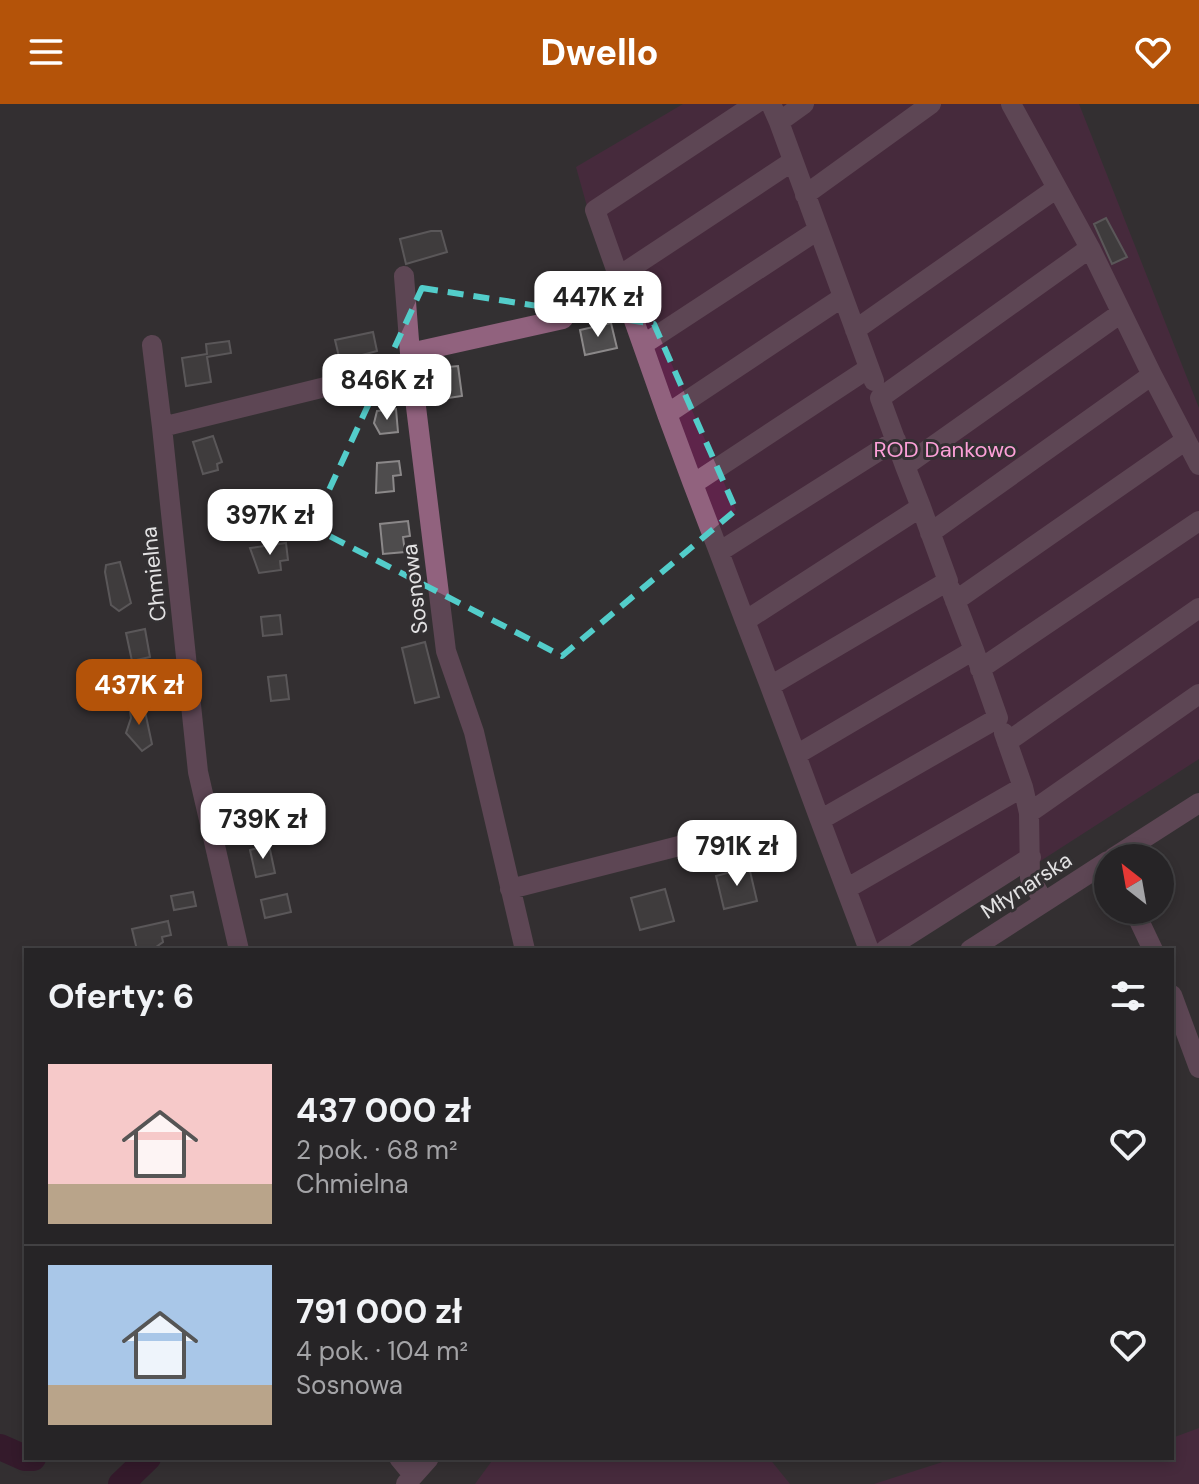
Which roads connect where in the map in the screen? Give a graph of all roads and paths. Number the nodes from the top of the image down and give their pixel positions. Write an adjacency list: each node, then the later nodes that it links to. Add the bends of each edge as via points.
1 (755, 104): 12 (street, via 595,210)
2 (804, 104): 5 (street)
3 (931, 104): 8 (street)
4 (1011, 104): 7 (street)
5 (775, 113): 6 (street)
6 (793, 161): 8 (street); 12 (street)
7 (1057, 188): 10 (street); 16 (street)
8 (805, 195): 9 (street)
9 (818, 230): 13 (street); 17 (street)
10 (1090, 248): 14 (street); 22 (street)
11 (404, 276): 19 (street, Sosnowa)
12 (619, 276): 17 (street)
13 (843, 297): 16 (street); 23 (street)
14 (1121, 313): 21 (street); 28 (street)
15 (563, 319): 19 (street)
16 (855, 330): 20 (street)
17 (644, 344): 23 (street)
18 (152, 345): 24 (street, Chmielna)
19 (411, 360): 24 (street); 52 (street, Sosnowa, via 446,651 474,732)
20 (869, 368): 22 (street); 29 (street)
21 (1152, 375): 26 (street); 32 (street)
22 (880, 398): 25 (street)
23 (667, 414): 29 (street)
24 (162, 427): 56 (street, Chmielna, via 198,772)
25 (896, 440): 28 (street); 33 (street)
26 (1186, 440): 27 (street); 35 (street)
27 (1199, 465)
28 (905, 466): 30 (street)
29 (693, 484): 33 (street)
30 (921, 507): 32 (street); 37 (street)
31 (1199, 521): 38 (street)
32 (930, 533): 34 (street)
33 (719, 552): 37 (street)
34 (948, 581): 35 (street); 39 (street)
35 (955, 601): 38 (street)
36 (1199, 608): 42 (street)
37 (745, 621): 39 (street)
38 (977, 659): 41 (street); 43 (street)
39 (770, 686): 43 (street)
40 (1199, 694): 46 (street)
41 (998, 718): 42 (street); 47 (street)
42 (1007, 742): 44 (street)
43 (796, 755): 47 (street)
44 (1023, 787): 46 (street); 53 (street)
45 (1199, 803): 49 (street, Młynarska)
46 (1029, 813): 50 (street)
47 (820, 820): 53 (street)
48 (738, 831): 52 (street)
49 (1136, 844)
50 (1031, 857): 54 (street, via 1030,878); 59 (street)
51 (1094, 871): 54 (street, Młynarska)
52 (510, 889): 57 (street, Sosnowa)
53 (846, 889): 58 (street)
54 (1044, 902): 60 (street, Młynarska)
55 (1141, 924): 61 (street)
56 (239, 948)
57 (525, 948)
58 (868, 948)
59 (888, 948)
60 (973, 948)
61 (1152, 948)
62 (1174, 1000): 63 (street)
63 (1199, 1068)
64 (400, 1460): 66 (street)
65 (427, 1460): 66 (street)
66 (410, 1480)

